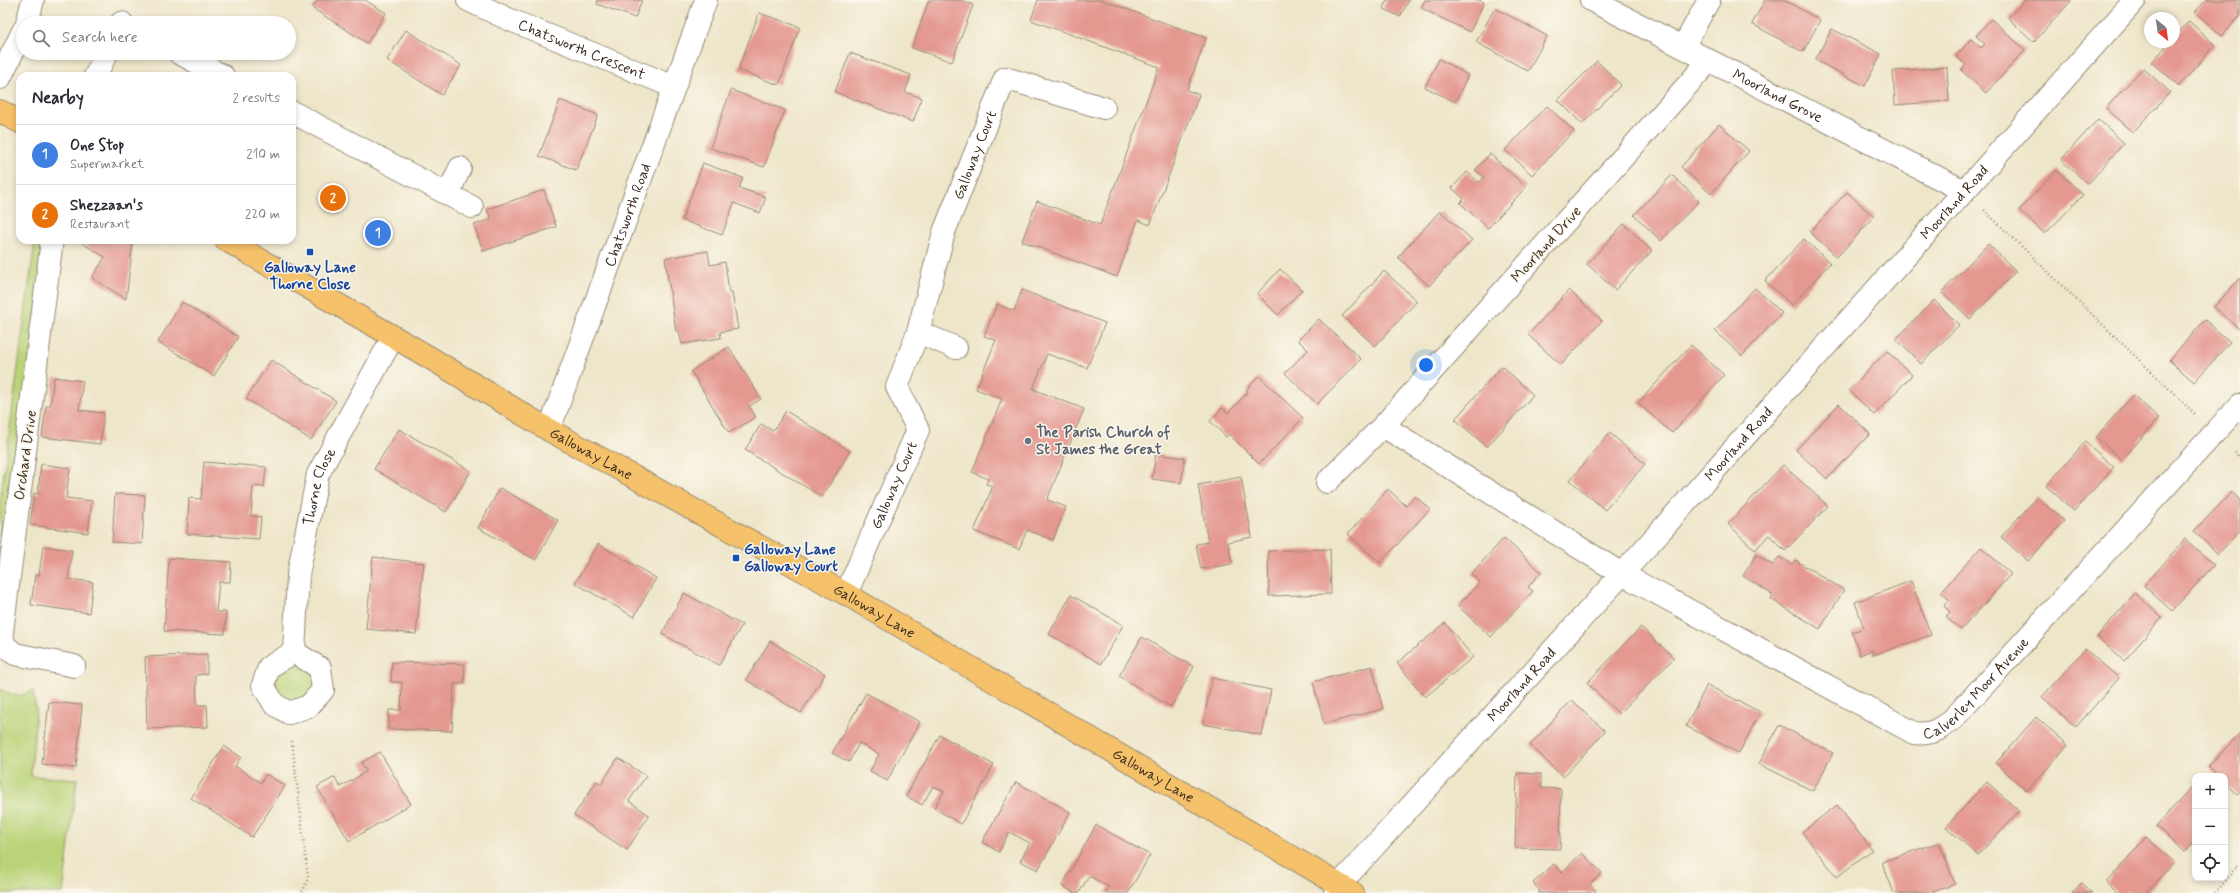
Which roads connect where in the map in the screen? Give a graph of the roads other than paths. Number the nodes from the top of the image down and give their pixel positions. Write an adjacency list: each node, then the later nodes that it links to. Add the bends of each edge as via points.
1 (33, 0): 7 (street)
2 (468, 0): 16 (street, Chatsworth Crescent)
3 (706, 0): 16 (street, Chatsworth Road)
4 (1591, 0): 9 (street, Moorland Grove)
5 (1709, 0): 9 (street)
6 (2135, 0): 22 (street, Moorland Road)
7 (29, 16)
8 (16, 45): 15 (street)
9 (1683, 47): 12 (street, Moorland Grove)
10 (103, 60): 13 (street)
11 (192, 60): 14 (street)
12 (1709, 61): 22 (street, Moorland Grove); 31 (street, Moorland Drive)
13 (97, 72)
14 (215, 72)
15 (0, 78)
16 (674, 87): 32 (street, Chatsworth Road)
17 (1104, 108): 27 (street, Galloway Court, via 1005,78 944,232)
18 (0, 111): 20 (main road)
19 (296, 114): 23 (street)
20 (16, 120)
21 (460, 168): 23 (street)
22 (1964, 191): 34 (street, Moorland Road)
23 (448, 194): 24 (street)
24 (472, 207)
25 (51, 244): 37 (street, Orchard Drive, via 2,632 4,645 15,654)
26 (233, 244): 28 (main road, Galloway Lane)
27 (918, 332): 29 (street); 35 (street, Galloway Court, via 897,387 918,430)
28 (393, 337): 32 (main road, Galloway Lane); 36 (street, Thorne Close, via 318,474 298,575)
29 (956, 348)
30 (2240, 405): 34 (street, Calverley Moor Avenue, via 1953,719 1927,734 1914,733)
31 (1383, 426): 33 (street, Moorland Drive); 34 (street)
32 (549, 430): 35 (main road, Galloway Lane)
33 (1327, 482)
34 (1622, 574): 38 (street, Moorland Road)
35 (846, 594): 38 (main road, Galloway Lane)
36 (294, 652): 36 (street, via 320,668 323,690 309,706 289,713 274,704 263,685 269,667)
37 (74, 666)
38 (1342, 890)

